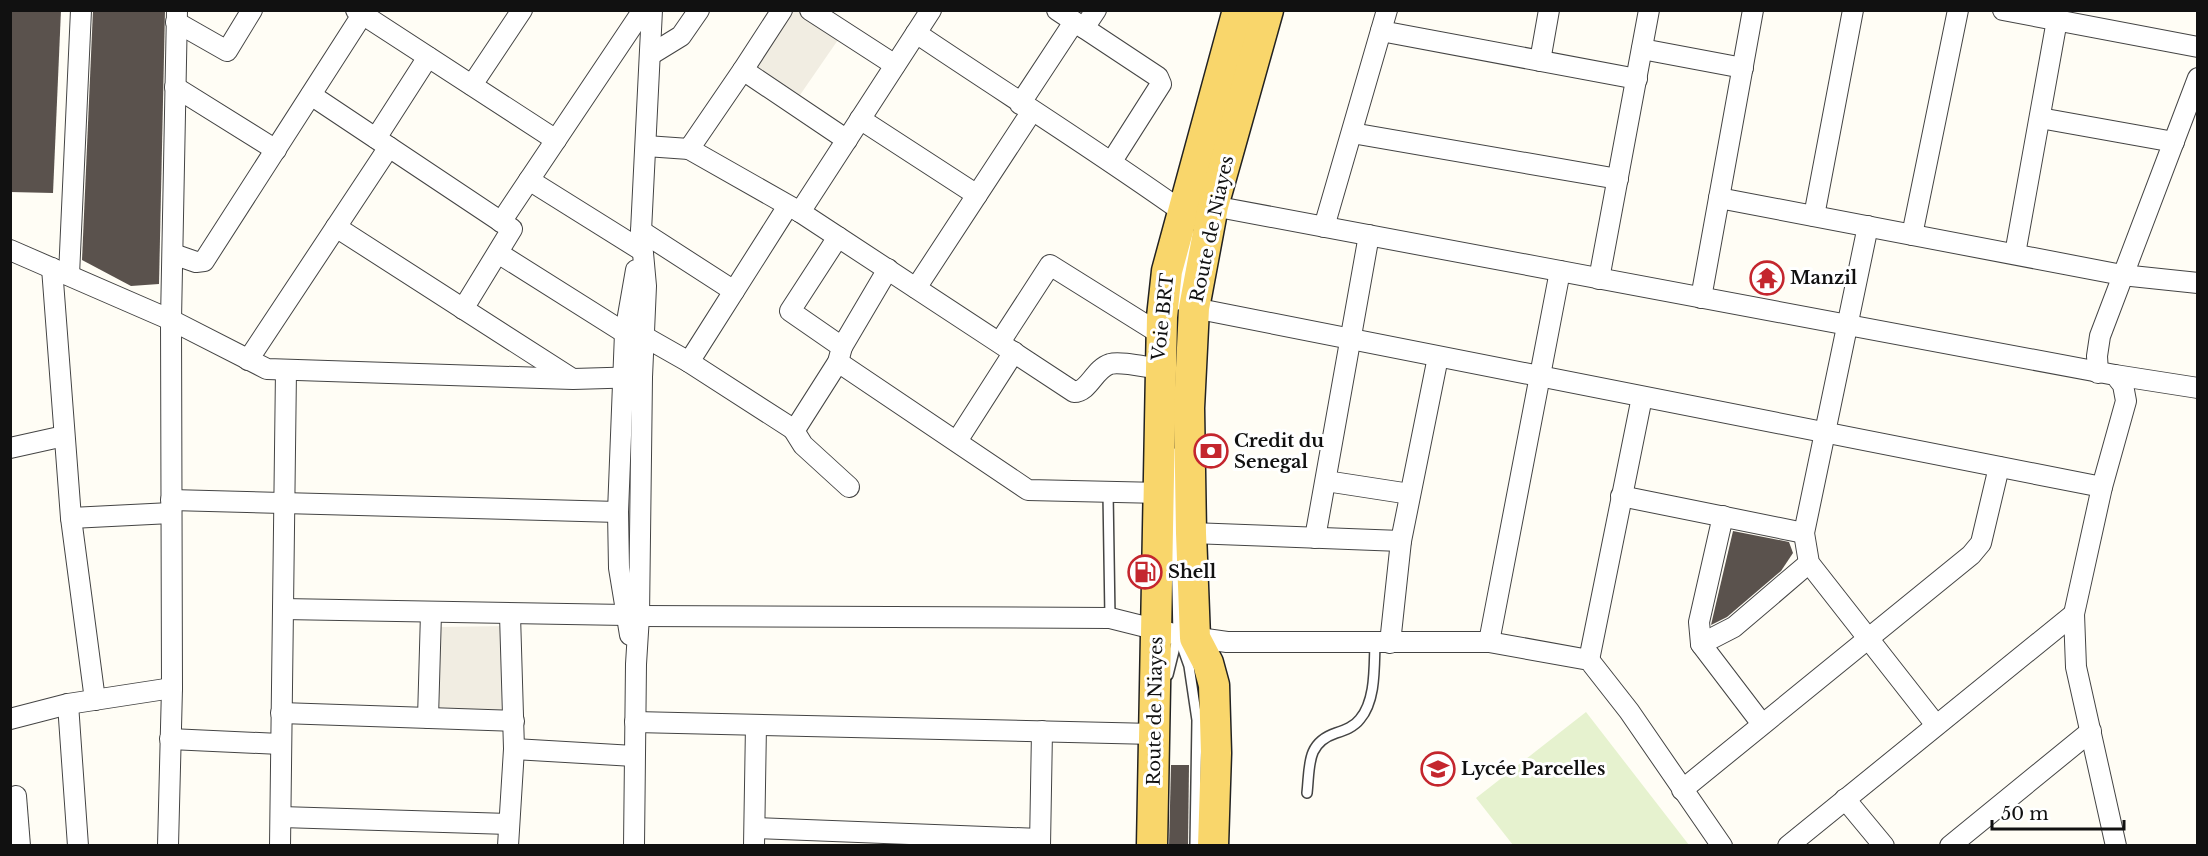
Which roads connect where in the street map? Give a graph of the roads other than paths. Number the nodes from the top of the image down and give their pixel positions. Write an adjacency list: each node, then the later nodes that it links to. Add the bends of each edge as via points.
1 (81, 10): 73 (street)
2 (252, 10): 22 (street, via 227,51)
3 (522, 10): 37 (street)
4 (643, 10): 44 (street)
5 (652, 10): 29 (street)
6 (699, 10): 29 (street, via 681,36)
7 (782, 10): 34 (street)
8 (810, 10): 32 (street)
9 (931, 10): 26 (street)
10 (1057, 10): 24 (street)
11 (1096, 10): 24 (street)
12 (1238, 10): 57 (main road, Route de Niayes)
13 (1268, 10): 57 (main road, Route de Niayes)
14 (1387, 10): 25 (street)
15 (1549, 10): 31 (street)
16 (1649, 10): 28 (street)
17 (1753, 10): 33 (street)
18 (1853, 10): 58 (street)
19 (1958, 10): 63 (street)
20 (2005, 11): 23 (street)
21 (359, 13): 30 (street); 39 (street)
22 (176, 16): 38 (street)
23 (2057, 20): 27 (street); 41 (street)
24 (1079, 25): 40 (street); 51 (street, via 1158,77 1161,84)
25 (1381, 31): 31 (street); 43 (street)
26 (916, 33): 32 (street); 40 (street)
27 (2198, 47)
28 (1642, 49): 33 (street); 36 (street)
29 (650, 55): 48 (street)
30 (428, 57): 37 (street); 47 (street)
31 (1540, 61): 36 (street)
32 (895, 65): 42 (street)
33 (1743, 68): 55 (street)
34 (743, 70): 45 (street); 49 (street)
35 (2198, 78): 46 (street)
36 (1637, 79): 52 (street)
37 (472, 86): 44 (street)
38 (175, 87): 50 (street); 69 (street)
39 (311, 95): 47 (street); 50 (street)
40 (1026, 107): 51 (street); 54 (street)
41 (2040, 118): 46 (street); 70 (street)
42 (860, 119): 45 (street); 54 (street)
43 (1352, 133): 52 (street); 61 (street)
44 (556, 140): 53 (street)
45 (847, 140): 56 (street)
46 (2174, 142): 74 (street)
47 (382, 143): 59 (street); 62 (street)
48 (646, 146): 49 (street); 66 (street)
49 (689, 149): 56 (street)
50 (276, 150): 69 (street, via 204,261)
51 (1112, 161): 57 (street)
52 (1618, 179): 75 (street)
53 (530, 180): 59 (street); 66 (street)
54 (977, 195): 77 (street)
55 (1719, 198): 58 (street); 79 (street)
56 (794, 209): 65 (street); 78 (street)
57 (1197, 213): 61 (street); 81 (main road, Route de Niayes); 81 (main road, Route de Niayes, via 1167,271)
58 (1814, 216): 60 (street)
59 (501, 222): 68 (street, via 513,231)
60 (1868, 226): 63 (street); 83 (street)
61 (1324, 227): 64 (street)
62 (336, 228): 80 (street); 89 (street)
63 (1912, 234): 70 (street)
64 (1369, 235): 72 (street); 85 (street)
65 (838, 237): 71 (street); 87 (street, via 790,311)
66 (641, 240): 78 (street); 84 (street, via 646,286)
67 (10, 250): 73 (street)
68 (498, 253): 80 (street); 84 (street)
69 (174, 254): 82 (street)
70 (2015, 254): 74 (street)
71 (888, 270): 77 (street); 87 (street)
72 (1560, 271): 75 (street); 94 (street)
73 (61, 272): 82 (street); 101 (street)
74 (2122, 275): 76 (street); 93 (street, via 2100,336 2097,356)
75 (1599, 279): 79 (street)
76 (2198, 283)
77 (916, 288): 86 (street)
78 (734, 291): 90 (street)
79 (1701, 298): 83 (street)
80 (463, 309): 96 (street)
81 (1177, 319): 85 (street); 86 (street, via 1050,265); 91 (main road, Route de Niayes); 118 (main road, Route de Niayes, via 1189,408)
82 (171, 320): 89 (street); 114 (street)
83 (1848, 325): 93 (street); 100 (street)
84 (635, 335): 90 (street); 95 (street)
85 (1351, 339): 88 (street); 106 (street)
86 (1007, 347): 91 (street, via 1074,392 1084,389 1110,364); 102 (street)
87 (840, 355): 99 (street); 102 (street)
88 (1438, 357): 94 (street); 111 (street)
89 (248, 360): 92 (street, via 267,369)
90 (689, 362): 99 (street)
91 (1162, 369): 110 (main road, Route de Niayes)
92 (286, 370): 96 (street); 113 (street)
93 (2106, 374): 97 (street); 108 (street, via 2123,385 2126,401)
94 (1540, 376): 98 (street); 131 (street)
95 (632, 378): 96 (street); 115 (street); 127 (street)
96 (573, 379)
97 (2198, 388)
98 (1642, 397): 100 (street); 112 (street)
99 (793, 429): 107 (street, via 803,445)
100 (1825, 433): 105 (street); 119 (street)
101 (64, 436): 103 (street); 117 (street)
102 (957, 441): 109 (street, via 1028,490)
103 (10, 448)
104 (1174, 448): 129 (lane)
105 (2000, 467): 108 (street); 130 (street, via 1976,550)
106 (1326, 482): 111 (street); 120 (street)
107 (849, 487)
108 (2102, 487): 125 (street)
109 (1108, 492): 110 (street); 128 (lane)
110 (1161, 493): 129 (main road, Route de Niayes)
111 (1410, 494): 121 (street)
112 (1621, 496): 116 (street); 134 (street)
113 (283, 501): 114 (street); 115 (street); 123 (street)
114 (171, 506): 117 (street); 136 (street)
115 (618, 512): 127 (street, via 618,568)
116 (1723, 516): 119 (street); 133 (street, via 1699,622)
117 (71, 518): 137 (street)
118 (1191, 533): 120 (street); 129 (main road, Route de Niayes)
119 (1804, 533): 122 (street)
120 (1315, 538): 121 (street)
121 (1401, 541): 132 (street)
122 (1809, 563): 130 (street); 133 (street, via 1734,627)
123 (283, 609): 124 (street); 140 (street)
124 (431, 613): 126 (street); 141 (street)
125 (2074, 614): 147 (street); 149 (street, via 2076,666)
126 (510, 615): 127 (street); 143 (street)
127 (633, 615): 128 (street); 144 (street)
128 (1110, 618): 129 (street)
129 (1177, 634): 132 (street, via 1227,642); 135 (lane); 150 (main road, Route de Niayes); 172 (lane, via 1189,666 1197,720); 173 (main road, Route de Niayes, via 1208,663 1214,685)
130 (1868, 639): 145 (street); 147 (street)
131 (1490, 642): 132 (street); 134 (street)
132 (1383, 643): 156 (lane, via 1370,699 1360,719 1348,729 1322,738 1312,752)
133 (1701, 644): 145 (street)
134 (1589, 660): 155 (street)
135 (1167, 682)
136 (172, 688): 137 (street); 151 (street)
137 (95, 699): 139 (street)
138 (1166, 703): 171 (lane)
139 (68, 704): 142 (street); 165 (street)
140 (280, 714): 141 (street); 152 (street)
141 (428, 718): 143 (street)
142 (10, 719)
143 (514, 721): 153 (street)
144 (634, 722): 146 (street); 154 (street)
145 (1762, 724): 155 (street)
146 (756, 725): 148 (street); 161 (street)
147 (1936, 725): 158 (street)
148 (1042, 731): 150 (street); 163 (street)
149 (2091, 731): 177 (street); 178 (street)
150 (1154, 734): 170 (main road, Route de Niayes)
151 (170, 739): 152 (street); 166 (street)
152 (280, 744): 159 (street)
153 (514, 749): 154 (street); 160 (street)
154 (634, 756): 169 (street)
155 (1682, 790): 174 (street)
156 (1307, 793)
157 (16, 796): 164 (street)
158 (1845, 799): 175 (street); 176 (street)
159 (281, 817): 160 (street); 167 (street)
160 (509, 824): 168 (street)
161 (755, 837): 162 (street)
162 (837, 838): 163 (street)
163 (1040, 842)
164 (20, 846)
165 (78, 846)
166 (168, 846)
167 (279, 846)
168 (508, 846)
169 (634, 846)
170 (1152, 846)
171 (1161, 846)
172 (1195, 846)
173 (1213, 846)
174 (1722, 846)
175 (1788, 846)
176 (1884, 846)
177 (1950, 846)
178 (2116, 846)

